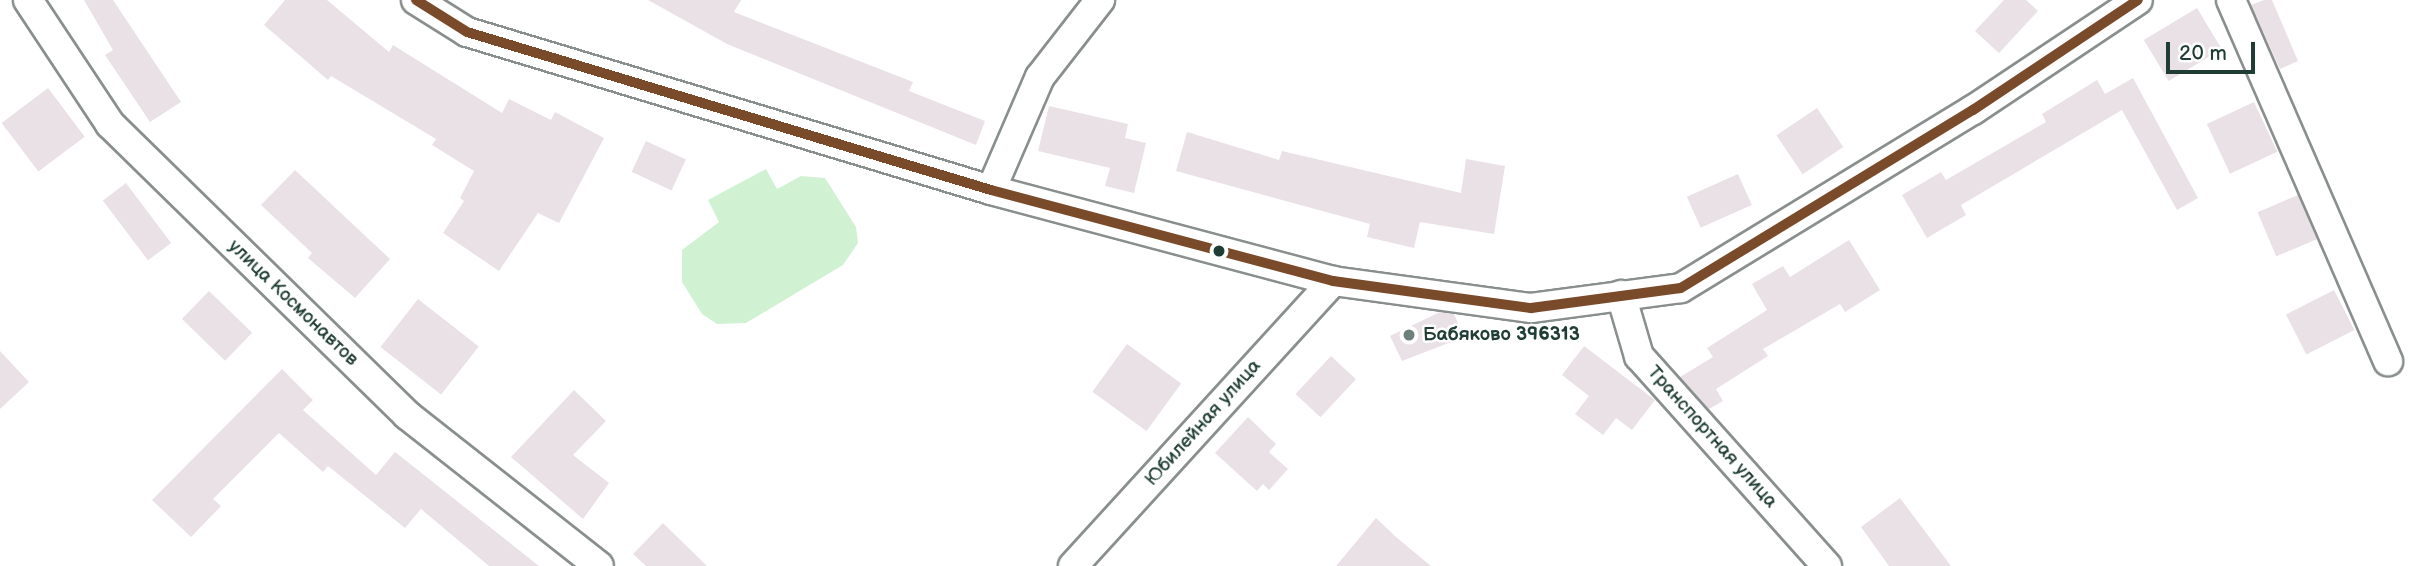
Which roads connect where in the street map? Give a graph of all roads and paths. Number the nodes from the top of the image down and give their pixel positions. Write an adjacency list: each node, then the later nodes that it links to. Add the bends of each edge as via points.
1 (28, 0): 10 (street, улица Космонавтов, via 110,124 407,415)
2 (416, 0): 6 (street, via 467,32)
3 (1100, 0): 6 (street, via 1040,77)
4 (2138, 0): 8 (street, via 1973,110 1681,288)
5 (2231, 0): 9 (street)
6 (991, 190): 7 (street)
7 (1333, 281): 8 (street, via 1531,308); 11 (street, Юбилейная улица)
8 (1621, 295): 12 (street, Транспортная улица, via 1639,356)
9 (2388, 361)
10 (599, 566)
11 (1073, 566)
12 (1827, 566)

